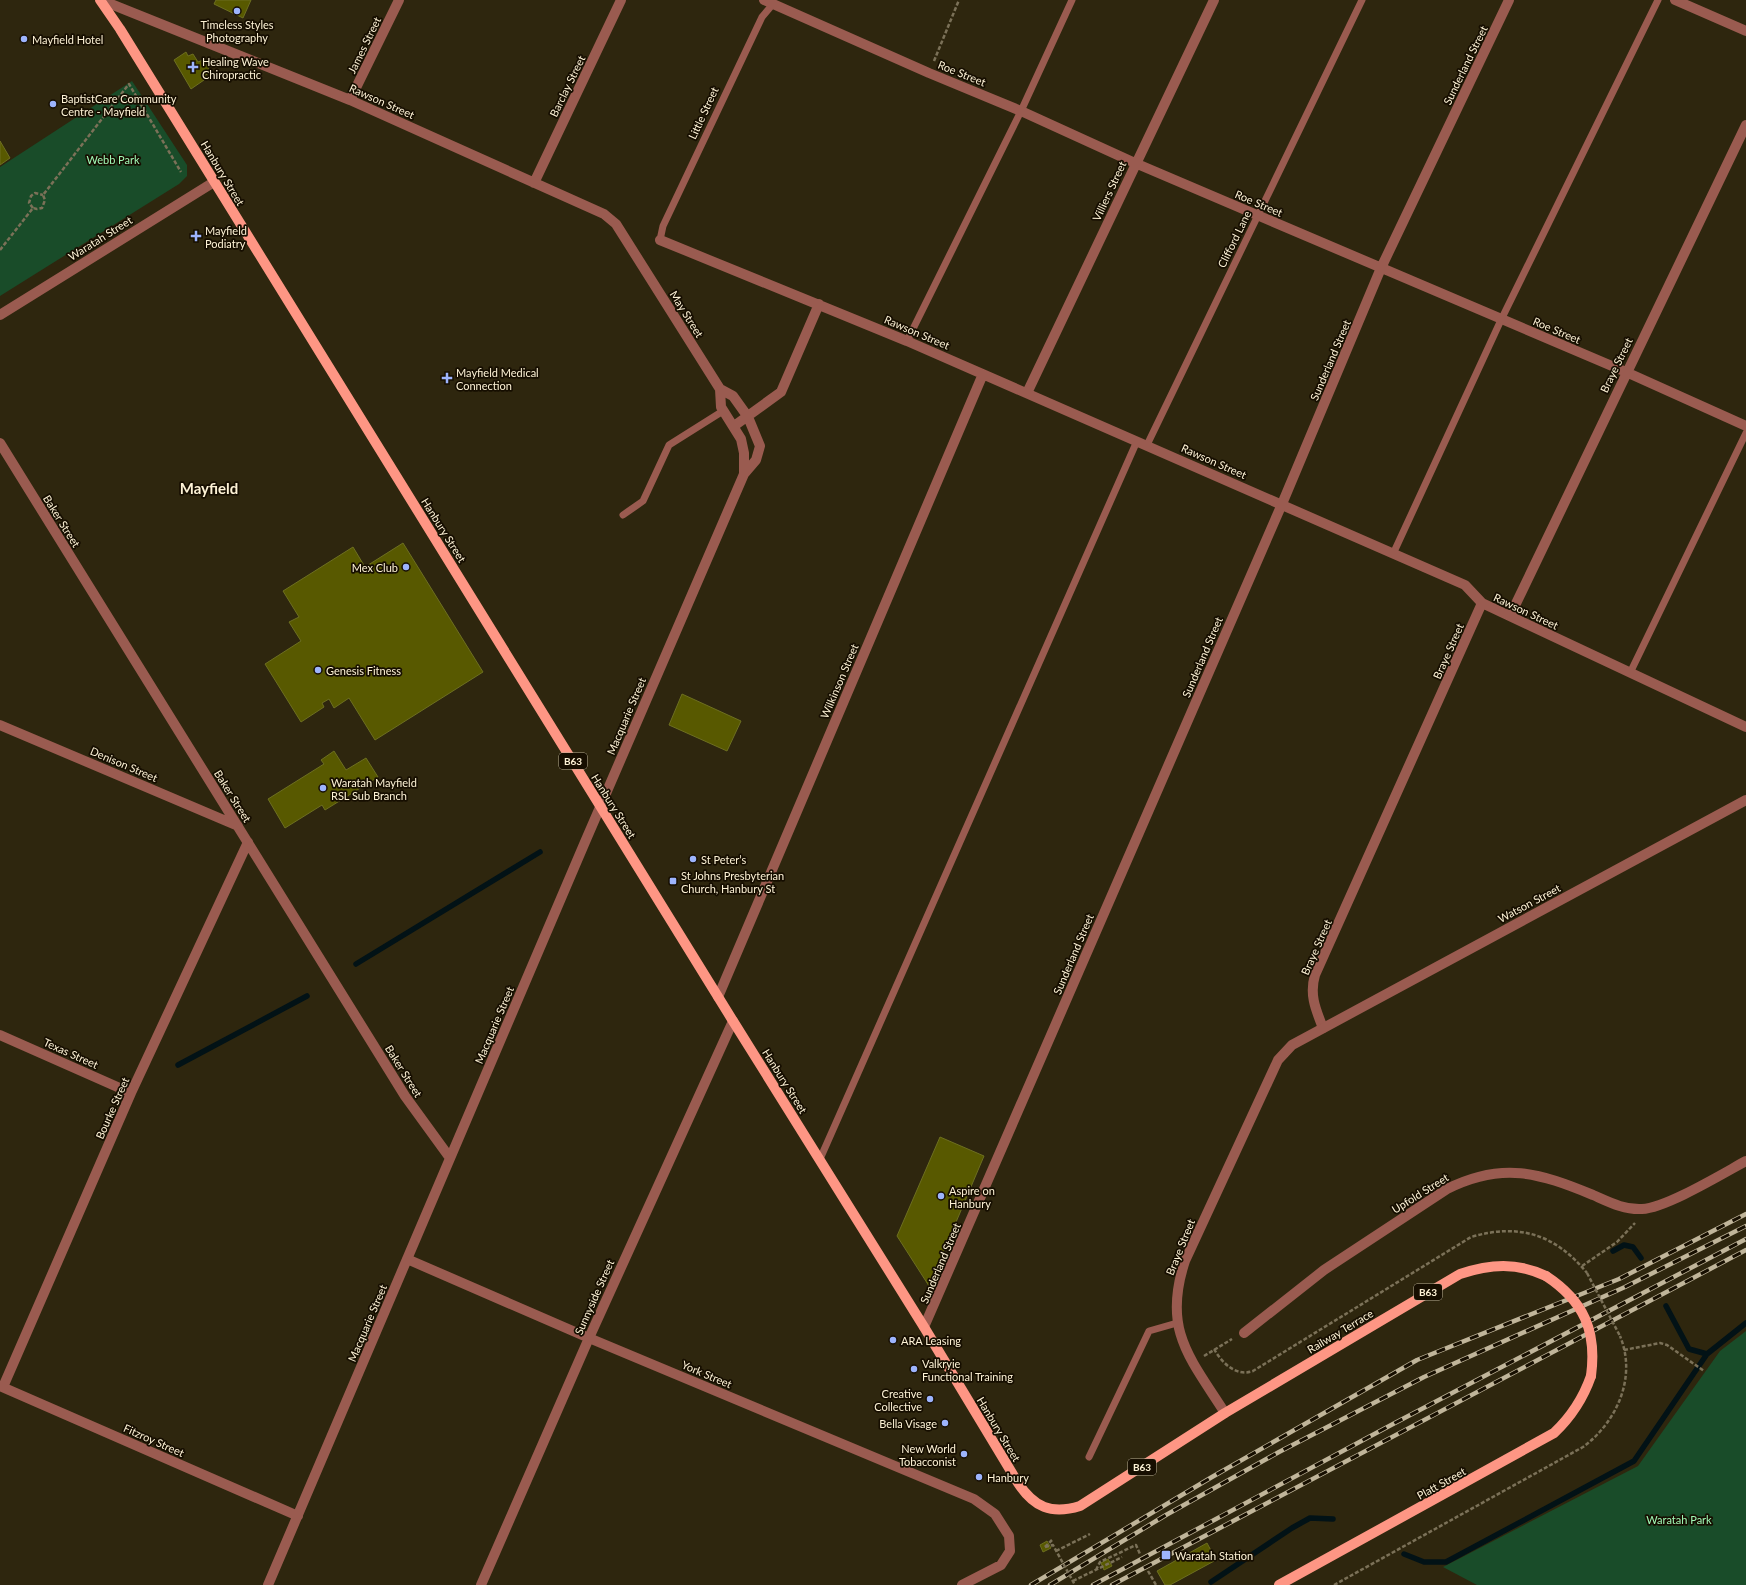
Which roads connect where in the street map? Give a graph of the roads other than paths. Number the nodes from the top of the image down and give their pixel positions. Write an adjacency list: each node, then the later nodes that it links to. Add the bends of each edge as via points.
1 (100, 0): 13 (street, Rawson Street); 17 (main road, Hanbury Street / B63)
2 (399, 0): 13 (street, James Street)
3 (621, 0): 18 (street, Barclay Street)
4 (764, 0): 11 (street, Roe Street)
5 (1072, 0): 14 (lane)
6 (1214, 0): 16 (street, Villiers Street)
7 (1362, 0): 19 (lane, Clifford Lane)
8 (1509, 0): 22 (street, Sunderland Street)
9 (1658, 0): 25 (lane)
10 (1675, 0): 12 (street)
11 (774, 2): 14 (street, Roe Street); 20 (lane, Little Street, via 762,17 663,226)
12 (1746, 31)
13 (350, 100): 18 (street, Rawson Street)
14 (1021, 111): 16 (street, Roe Street); 26 (lane)
15 (1746, 125): 27 (street, Braye Street)
16 (1135, 163): 19 (street, Roe Street); 30 (street, Villiers Street)
17 (214, 182): 24 (street, Waratah Street); 49 (main road, Hanbury Street / B63)
18 (534, 182): 21 (street, Rawson Street, via 604,214 616,224)
19 (1257, 215): 22 (street, Roe Street); 38 (lane, Clifford Lane)
20 (660, 240): 23 (street, Rawson Street)
21 (634, 252): 29 (street, May Street)
22 (1381, 268): 25 (street, Roe Street); 40 (street, Sunderland Street)
23 (819, 304): 26 (street, Rawson Street); 32 (street, via 781,392)
24 (0, 315)
25 (1501, 320): 27 (street, Roe Street); 42 (lane)
26 (907, 341): 28 (street, Rawson Street)
27 (1626, 372): 34 (street, Roe Street); 44 (street, Braye Street)
28 (983, 374): 30 (street, Rawson Street); 52 (street, Wilkinson Street)
29 (720, 389): 31 (street, May Street); 32 (street, May Street, via 733,396)
30 (1027, 393): 36 (street, Rawson Street)
31 (723, 411): 33 (street, May Street); 41 (lane, via 669,445 643,501)
32 (748, 417): 33 (street); 39 (street, Macquarie Street, via 760,446 756,460)
33 (734, 426): 39 (street, Macquarie Street, via 744,453)
34 (1746, 426)
35 (1746, 433): 45 (lane)
36 (1137, 441): 38 (street, Rawson Street); 58 (lane)
37 (0, 443): 50 (street, Baker Street)
38 (1147, 445): 40 (street, Rawson Street)
39 (744, 474): 49 (street, Macquarie Street)
40 (1282, 504): 42 (street, Rawson Street); 62 (street, Sunderland Street)
41 (624, 515)
42 (1393, 554): 43 (street, Rawson Street, via 1465,585)
43 (1482, 603): 44 (street, Rawson Street); 54 (street, Braye Street, via 1312,984 1313,1001)
44 (1510, 616): 45 (street, Rawson Street)
45 (1630, 674): 47 (street, Rawson Street)
46 (0, 725): 50 (street, Denison Street)
47 (1746, 727)
48 (1746, 800): 54 (street, Watson Street)
49 (600, 806): 52 (main road, Hanbury Street / B63); 57 (street, Macquarie Street)
50 (238, 826): 51 (street, Baker Street)
51 (248, 842): 56 (street, Bourke Street); 57 (street, Baker Street, via 404,1096)
52 (718, 997): 53 (main road, Hanbury Street / B63)
53 (733, 1021): 58 (main road, Hanbury Street / B63); 64 (street, Sunnyside Street)
54 (1323, 1028): 61 (street, Braye Street, via 1292,1045 1278,1060 1185,1261 1176,1291)
55 (0, 1035): 56 (street, Texas Street)
56 (131, 1092): 66 (street, Bourke Street)
57 (450, 1158): 60 (street, Macquarie Street)
58 (820, 1159): 62 (main road, Hanbury Street / B63)
59 (1746, 1161): 63 (street, Upfold Street, via 1662,1204 1638,1209 1619,1206 1554,1179 1533,1174 1500,1173 1467,1180 1447,1189 1324,1270)
60 (407, 1259): 64 (street, York Street); 70 (street, Macquarie Street)
61 (1177, 1323): 67 (street, Braye Street, via 1182,1340 1194,1363); 68 (lane, via 1149,1331)
62 (924, 1327): 69 (main road, Hanbury Street / B63, via 1023,1490 1033,1501)
63 (1244, 1333)
64 (589, 1338): 71 (street, Sunnyside Street); 73 (street, York Street, via 974,1499 995,1514 1008,1536 1010,1551 1001,1565)
65 (1591, 1376): 67 (main road, Railway Terrace / B63, bridge, via 1593,1344 1584,1314 1567,1292 1546,1276 1523,1267 1485,1267 1460,1274); 74 (main road, Platt Street / B63, via 1576,1409 1554,1433)
66 (1, 1386): 70 (street, Fitzroy Street)
67 (1225, 1413): 69 (main road, Railway Terrace / B63, via 1088,1501 1071,1509)
68 (1089, 1457)
69 (1055, 1510)
70 (298, 1516): 72 (street, Macquarie Street)
71 (486, 1584)
72 (268, 1585)
73 (962, 1585)
74 (1279, 1585)

